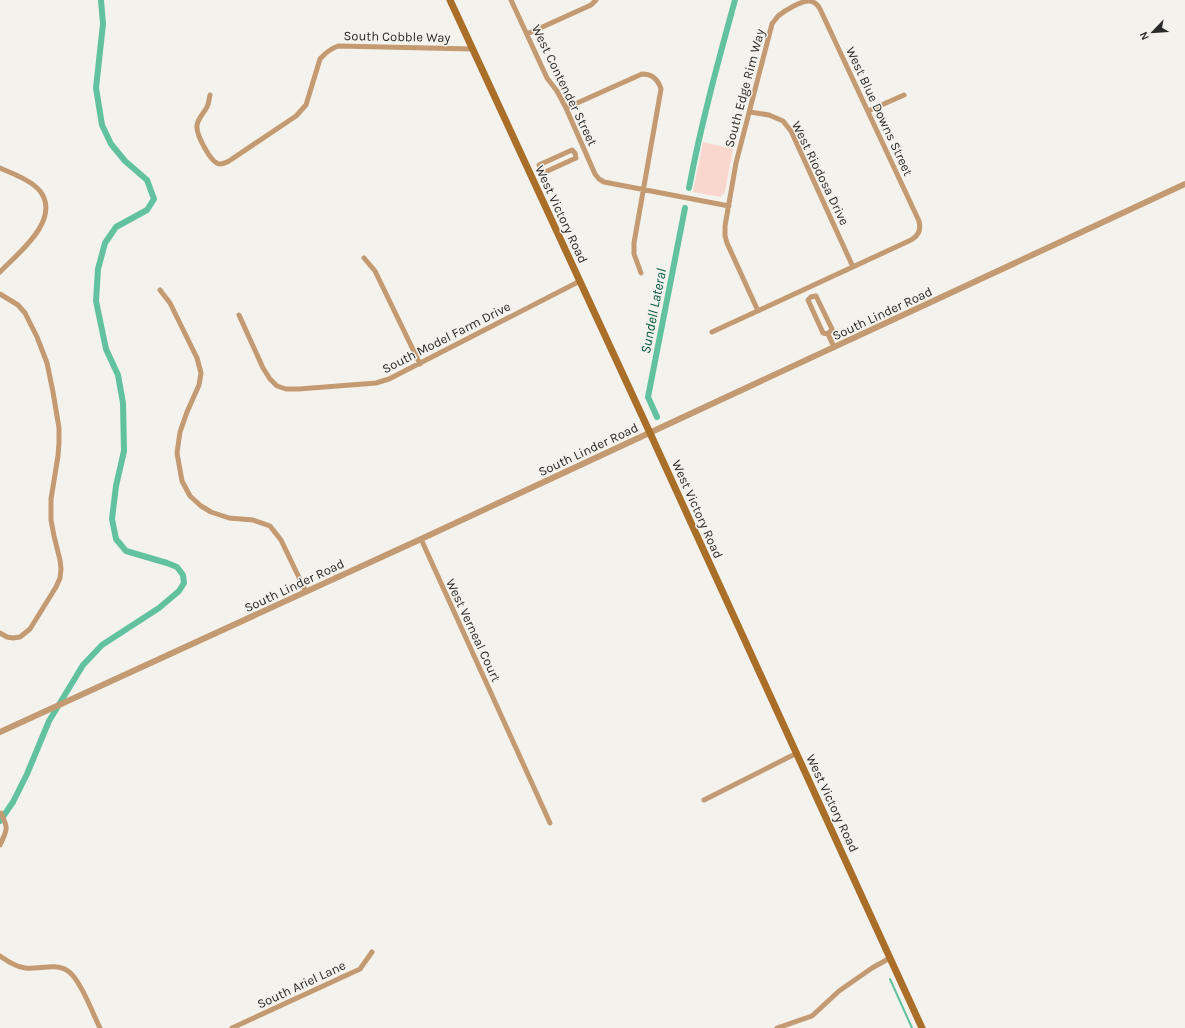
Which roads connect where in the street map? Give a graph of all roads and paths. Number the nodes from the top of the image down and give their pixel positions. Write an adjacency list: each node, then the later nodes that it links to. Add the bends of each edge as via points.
1 (450, 0): 6 (main road, West Victory Road)
2 (511, 0): 5 (street, West Contender Street)
3 (596, 0): 5 (street, via 591,5)
4 (813, 2): 10 (street, West Blue Downs Street, via 820,9); 11 (street, South Edge Rim Way, via 805,1 784,11 772,24)
5 (527, 34): 9 (street, West Contender Street, via 547,78)
6 (473, 49): 7 (street, South Cobble Way, via 338,46 331,48 320,58 306,105 301,111 229,161 220,164 214,162 209,155 196,126 208,105); 16 (main road, West Victory Road)
7 (210, 95)
8 (904, 95): 10 (street)
9 (566, 108): 12 (street, West Contender Street); 18 (street, via 642,74 656,78 661,89)
10 (868, 111): 21 (street, West Blue Downs Street, via 920,227 916,237 911,240)
11 (750, 112): 19 (street, South Edge Rim Way, via 736,164); 21 (street, West Riodosa Drive, via 769,115 783,121 790,131)
12 (584, 149): 13 (street); 18 (street, West Contender Street, via 599,179)
13 (575, 153): 15 (street, via 572,150 539,165); 15 (street, via 576,158 550,170 543,173)
14 (0, 168): 22 (street, via 29,182 40,191 45,202 46,217 18,256)
15 (540, 169): 16 (street)
16 (530, 174): 24 (main road, West Victory Road)
17 (1185, 184): 33 (street, South Linder Road)
18 (643, 190): 19 (street); 23 (street, via 634,244 634,254)
19 (729, 206): 29 (street, South Edge Rim Way, via 725,226 726,243)
20 (364, 258): 34 (street, via 375,271)
21 (853, 267): 25 (street)
22 (0, 272)
23 (641, 273)
24 (580, 281): 34 (street, South Model Farm Drive); 35 (main road, West Victory Road)
25 (807, 288): 28 (street); 29 (street)
26 (160, 290): 37 (street, via 170,303 194,351 201,373 199,385 180,432 177,453 182,481 190,496 210,512 270,526 281,540)
27 (0, 294): 38 (street, via 18,305 25,313 47,363 59,428 51,520 61,569 56,587 30,629 20,637)
28 (811, 296): 32 (street, via 808,300 822,333); 32 (street, via 816,296 832,329)
29 (758, 311): 31 (street)
30 (239, 315): 34 (street, South Model Farm Drive, via 263,368 277,386 286,389 376,383)
31 (712, 332)
32 (828, 334): 33 (street)
33 (834, 347): 35 (street, South Linder Road)
34 (420, 364)
35 (650, 433): 36 (street, South Linder Road); 40 (main road, West Victory Road)
36 (421, 539): 37 (street, South Linder Road); 43 (street, West Verneal Court)
37 (306, 592): 39 (street, South Linder Road)
38 (0, 634)
39 (0, 732)
40 (797, 753): 41 (street); 47 (main road, West Victory Road)
41 (704, 800)
42 (0, 812): 44 (street, via 7,829)
43 (550, 823)
44 (0, 845)
45 (372, 952): 49 (street, South Ariel Lane, via 360,969)
46 (0, 956): 48 (street, via 23,968 52,966 69,972 87,999)
47 (890, 958): 50 (street, via 838,990 812,1016); 51 (main road, West Victory Road)
48 (100, 1028)
49 (232, 1028)
50 (776, 1028)
51 (922, 1028)

